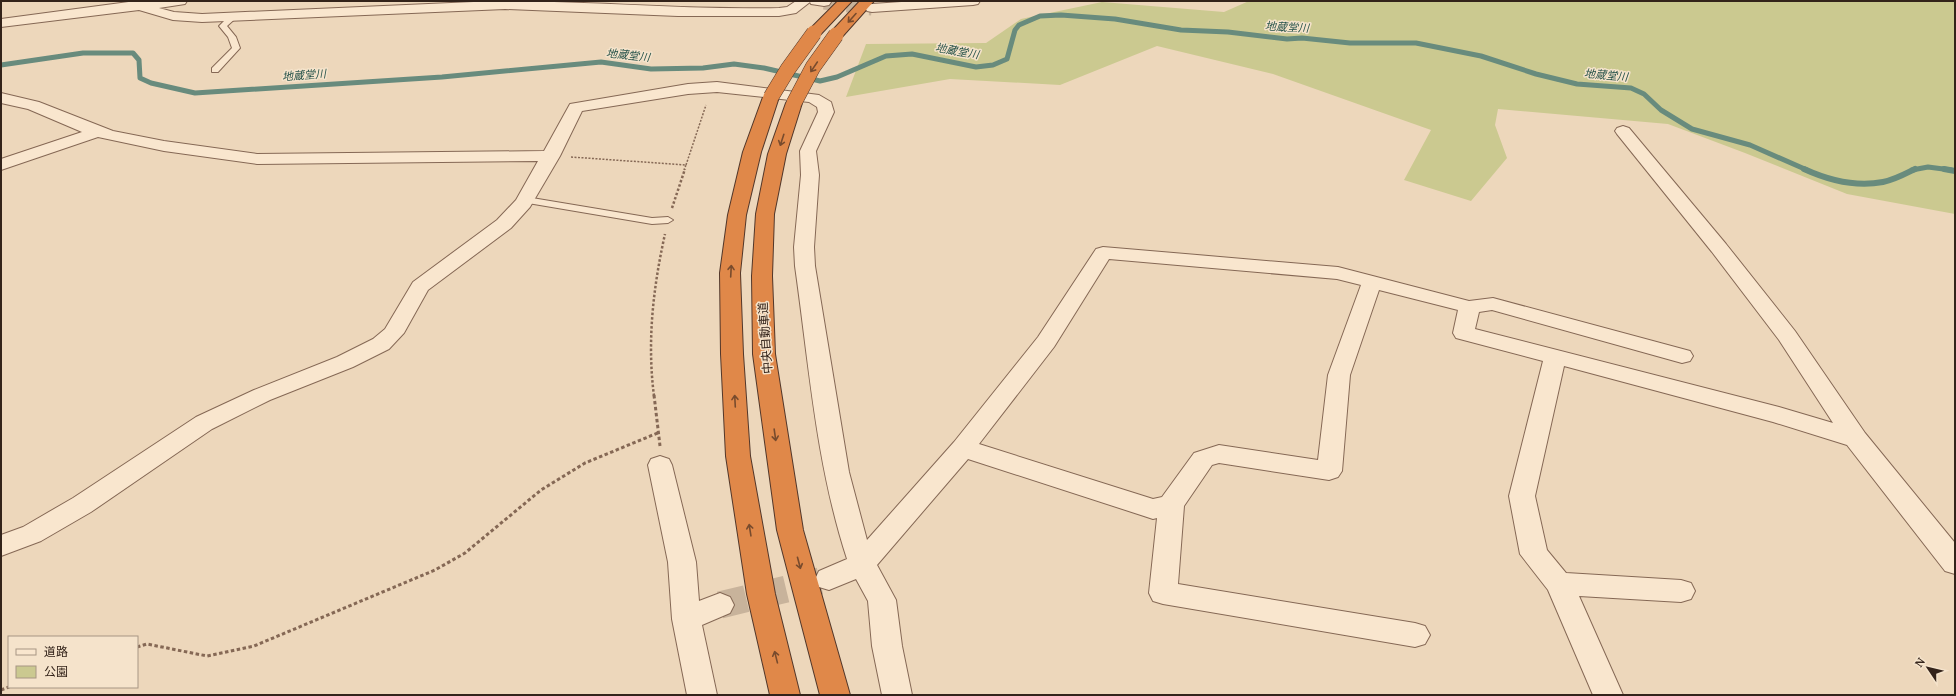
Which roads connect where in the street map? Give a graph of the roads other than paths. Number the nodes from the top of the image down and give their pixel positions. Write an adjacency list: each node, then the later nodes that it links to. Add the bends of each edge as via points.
1 (180, 1): 7 (street)
2 (804, 1): 5 (street, via 790,11 727,13 563,2)
3 (845, 1): 37 (highway, one-way to 3, bridge, via 761,594 738,456 730,273 737,215 752,152 771,97 814,33)
4 (973, 1): 6 (street)
5 (496, 2): 8 (street, via 470,6)
6 (870, 4): 38 (highway, 中央自動車道, one-way to 38, bridge, via 836,35 813,67 794,103 777,154 765,214 762,276 764,354 790,530)
7 (136, 5): 8 (street, via 186,18); 9 (street)
8 (233, 16): 10 (lane, via 223,26 232,37 236,48)
9 (1, 22)
10 (215, 70)
11 (1, 98): 13 (street, via 32,104)
12 (1623, 131): 22 (street, via 1787,336)
13 (97, 132): 14 (street, via 164,146 257,159); 15 (street)
14 (551, 156): 16 (street); 29 (street, via 576,107 688,89 717,87 813,98 825,105 826,112 808,152 810,174 804,247 805,266 836,472)
15 (1, 165)
16 (526, 200): 17 (lane, via 652,221); 27 (street, via 504,224 420,286 394,333 381,344 204,423 82,505 32,534)
17 (668, 220)
18 (1372, 282): 19 (street); 23 (street, via 1338,273 1103,253 1046,342); 25 (street, via 1339,375 1329,471 1219,454 1203,459)
19 (1469, 307): 20 (street, via 1493,304); 21 (street, via 1464,332)
20 (1682, 356)
21 (1555, 357): 22 (street, via 1780,415); 31 (street, via 1522,496 1534,554)
22 (1856, 439): 26 (street)
23 (963, 448): 25 (street, via 1153,509); 29 (street)
24 (660, 465): 34 (street, via 682,562)
25 (1171, 504): 35 (street, via 1163,593)
26 (1946, 541): 28 (street)
27 (1, 546)
28 (1955, 563)
29 (862, 564): 30 (street); 39 (street, via 882,600)
30 (829, 579)
31 (1559, 584): 32 (street); 40 (street)
32 (1681, 591)
33 (720, 605): 34 (street)
34 (686, 619): 36 (street)
35 (1415, 635)
36 (702, 695)
37 (785, 695)
38 (835, 695)
39 (897, 695)
40 (1608, 695)

